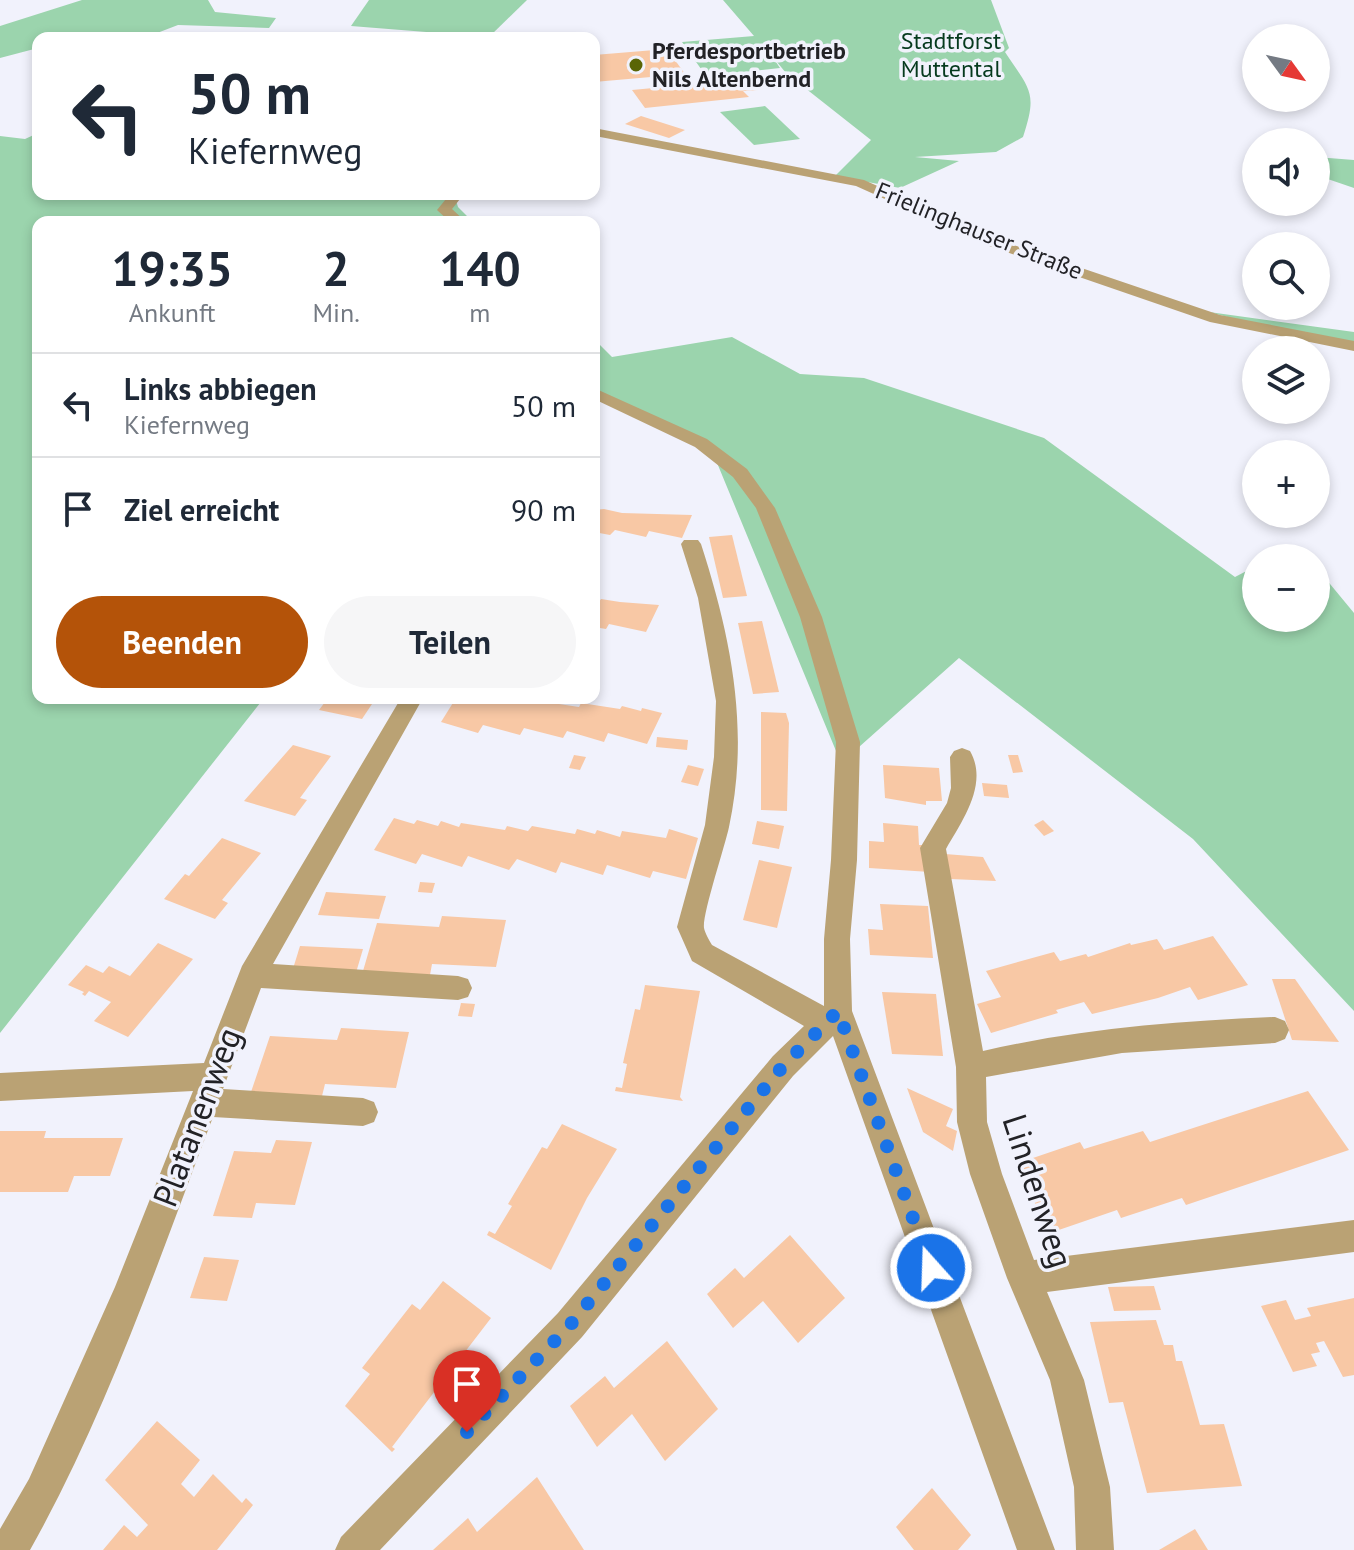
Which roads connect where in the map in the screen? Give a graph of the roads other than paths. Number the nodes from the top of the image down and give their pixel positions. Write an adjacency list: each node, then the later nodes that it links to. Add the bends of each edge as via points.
1 (600, 135): 4 (street, Frielinghauser Straße, via 859,183 994,243 1216,319)
2 (450, 200): 3 (street, via 444,210)
3 (452, 216)
4 (1354, 346)
5 (600, 396): 11 (street, via 701,443 740,473 765,508 811,617 848,742)
6 (691, 544): 11 (street, via 708,598 727,701 717,825 690,927 702,953)
7 (409, 704): 9 (street, Platanenweg)
8 (962, 757): 13 (street, Lindenweg, via 959,804 933,848)
9 (252, 975): 10 (street); 15 (street, Platanenweg)
10 (458, 988)
11 (832, 1017): 20 (street, via 783,1066 570,1325); 21 (street)
12 (1275, 1030): 13 (street, via 1088,1044)
13 (971, 1067): 18 (street, Lindenweg, via 972,1122)
14 (0, 1087): 15 (street)
15 (207, 1089): 16 (street); 19 (street, Platanenweg, via 129,1295 42,1492)
16 (363, 1112)
17 (1354, 1236): 18 (street)
18 (1024, 1278): 22 (street, Lindenweg, via 1067,1380 1092,1487)
19 (9, 1550)
20 (354, 1550)
21 (1036, 1550)
22 (1095, 1550)

